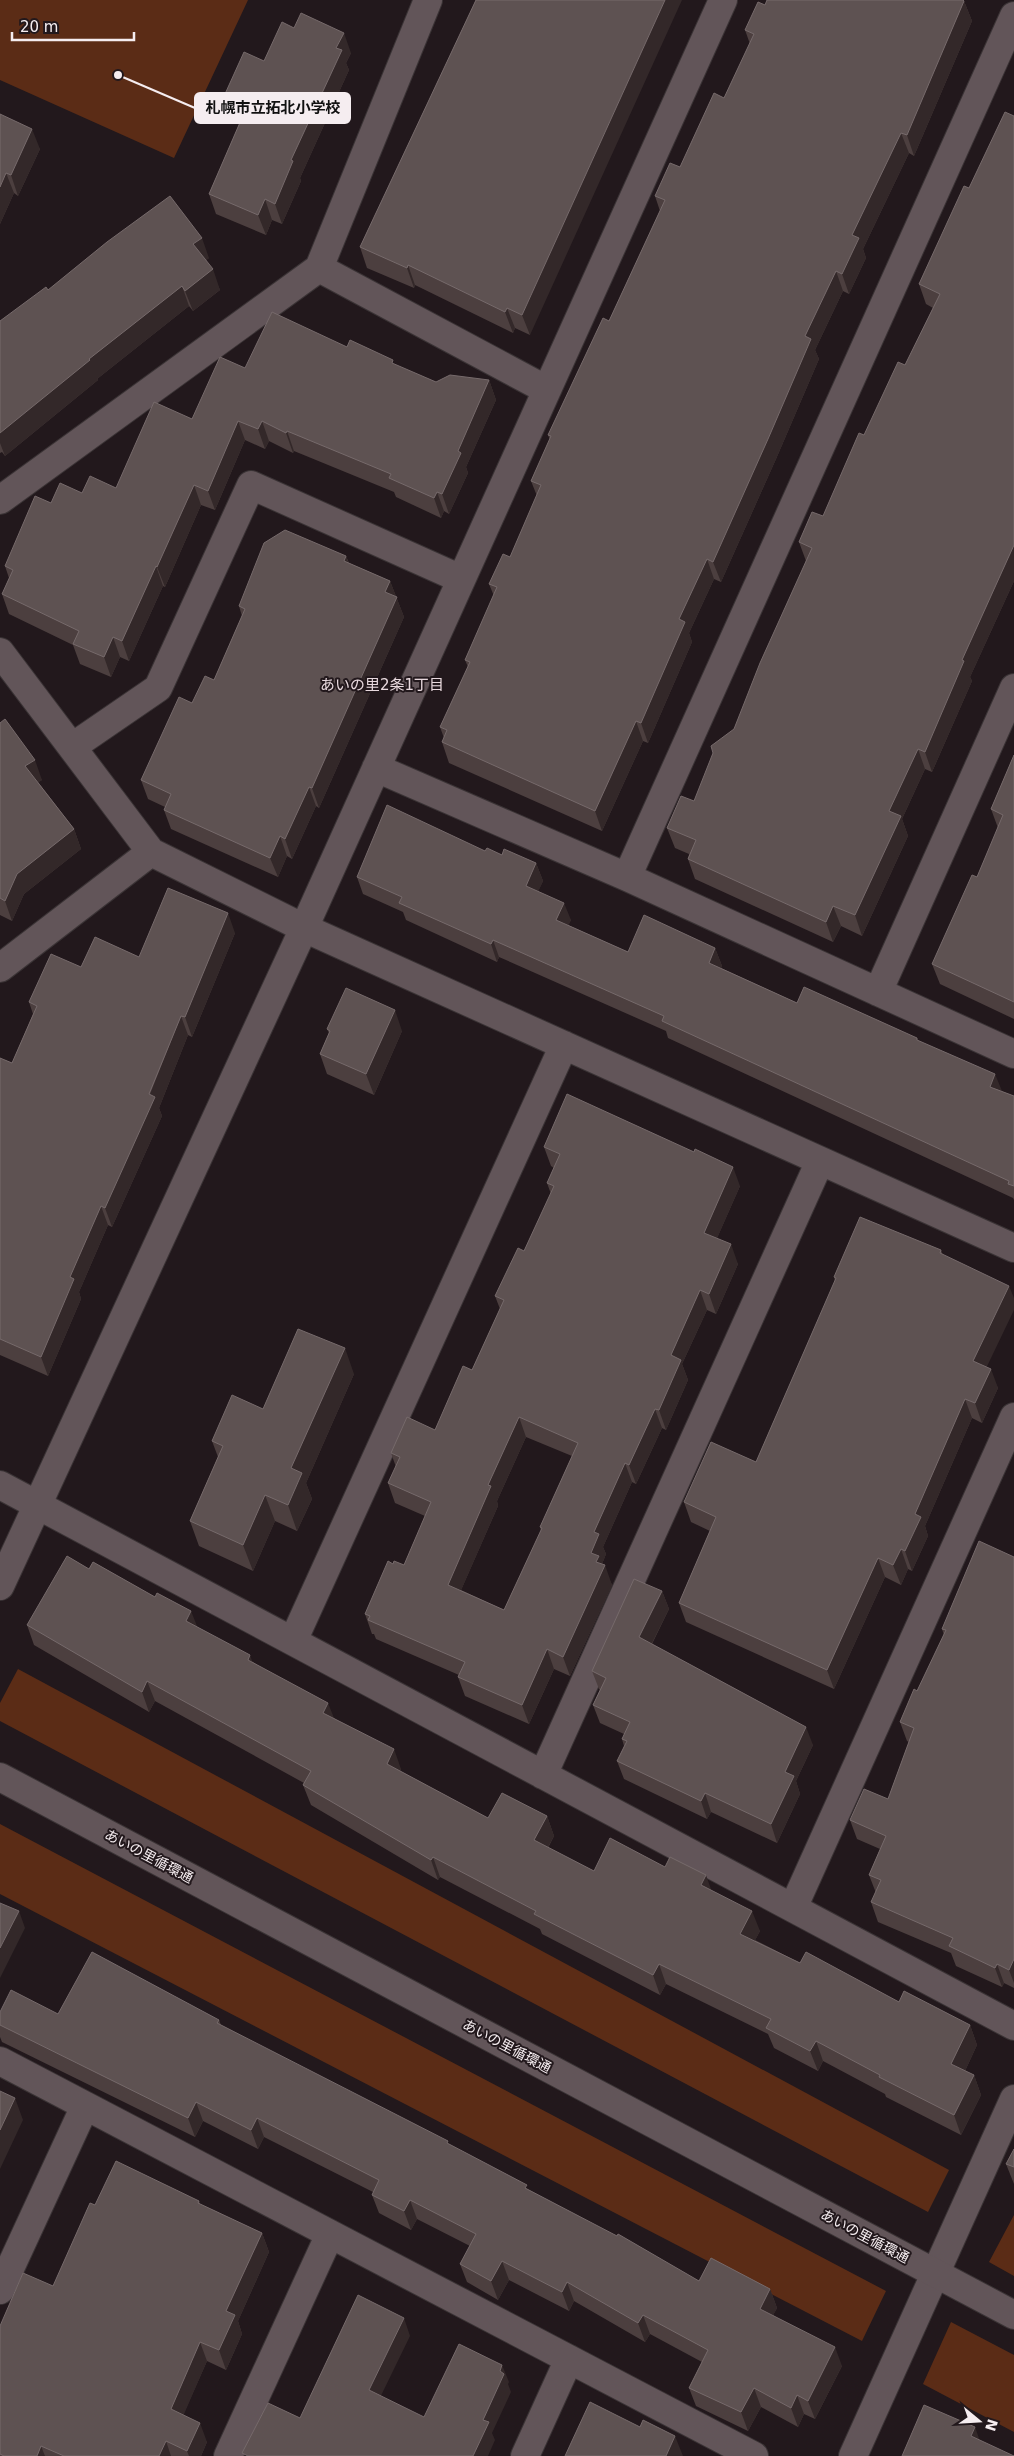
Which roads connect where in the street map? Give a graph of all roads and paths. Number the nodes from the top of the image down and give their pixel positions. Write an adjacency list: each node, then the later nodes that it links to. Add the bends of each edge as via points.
1 (428, 0): 4 (street)
2 (723, 0): 5 (street)
3 (1014, 16): 13 (street)
4 (319, 268): 5 (street); 6 (street)
5 (547, 390): 7 (street)
6 (0, 500)
7 (461, 579): 10 (street, via 251,485 158,688); 11 (street)
8 (0, 652): 10 (street)
9 (1014, 688): 16 (street)
10 (72, 747): 12 (street)
11 (376, 768): 13 (street); 14 (street)
12 (151, 852): 14 (street); 15 (street)
13 (627, 877): 16 (street)
14 (304, 928): 17 (street); 23 (street)
15 (0, 968)
16 (878, 992): 18 (street)
17 (564, 1046): 19 (street); 25 (street)
18 (1014, 1054)
19 (820, 1161): 20 (street); 26 (street)
20 (1014, 1248)
21 (1014, 1417): 28 (street)
22 (0, 1485): 23 (street)
23 (37, 1505): 24 (street); 25 (street)
24 (0, 1586)
25 (293, 1641): 26 (street)
26 (543, 1775): 28 (street)
27 (0, 1777): 34 (street, あいの里循環通)
28 (793, 1908): 29 (street)
29 (1014, 2026)
30 (0, 2061): 32 (street)
31 (1014, 2099): 34 (street)
32 (85, 2106): 33 (street); 35 (street)
33 (330, 2234): 37 (street); 38 (street)
34 (936, 2274): 36 (street, あいの里循環通); 41 (street)
35 (0, 2290)
36 (1014, 2315)
37 (569, 2359): 39 (street); 40 (street)
38 (228, 2456)
39 (525, 2456)
40 (754, 2456)
41 (853, 2456)

